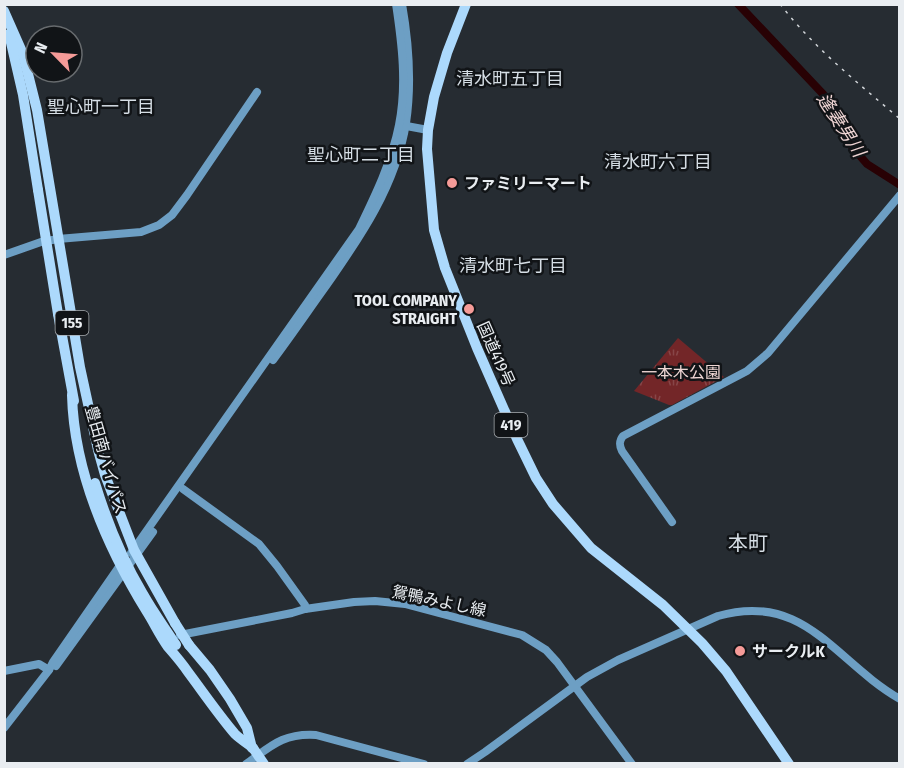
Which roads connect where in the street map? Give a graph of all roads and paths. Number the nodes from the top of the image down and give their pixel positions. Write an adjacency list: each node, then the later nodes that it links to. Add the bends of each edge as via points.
1 (396, 4): 9 (street, via 403,66)
2 (402, 4): 9 (street, via 410,76)
3 (466, 4): 10 (highway, 国道419号 / 419, via 442,68)
4 (4, 11): 12 (highway, 155, via 31,83)
5 (4, 17): 8 (highway, 豊田南バイパス / 155)
6 (4, 36): 8 (highway, 豊田南バイパス / 155)
7 (258, 92): 12 (street, via 163,223 141,232)
8 (27, 122): 14 (highway, 豊田南バイパス / 155, bridge)
9 (403, 125): 10 (street); 15 (street, via 359,229)
10 (428, 130): 21 (highway, 国道419号 / 419, via 431,209 442,257 477,348 536,478 591,548)
11 (900, 195): 16 (street, via 756,364 623,436 622,451)
12 (58, 239): 13 (street); 17 (highway, 155, via 98,450)
13 (4, 255)
14 (72, 394): 18 (highway, 155, via 72,413 93,501); 27 (highway, 豊田南バイパス / 155, bridge, via 94,483 121,552 143,595)
15 (182, 487): 17 (street); 20 (street, via 259,544)
16 (672, 522)
17 (135, 553): 18 (street); 27 (highway, 155, bridge, via 189,645 230,699 247,729)
18 (122, 568): 22 (street, via 57,665); 27 (highway, 155, via 168,646 236,735)
19 (158, 609): 20 (street, 鴛鴨みよし線, via 179,635)
20 (305, 609): 24 (street, 鴛鴨みよし線, via 365,601 405,604 507,630 546,650)
21 (689, 629): 24 (street, via 618,660); 25 (street, via 730,612 757,610 780,614 809,628); 33 (highway, 国道419号 / 419, via 726,671)
22 (49, 670): 23 (street, via 39,664); 26 (street)
23 (4, 671)
24 (574, 686): 31 (street); 32 (street, 鴛鴨みよし線)
25 (900, 699)
26 (4, 728)
27 (252, 748): 29 (highway, 豊田南バイパス / 155, bridge)
28 (246, 764): 30 (street, via 279,741 305,734)
29 (264, 764)
30 (424, 764)
31 (467, 764)
32 (632, 764)
33 (789, 764)

